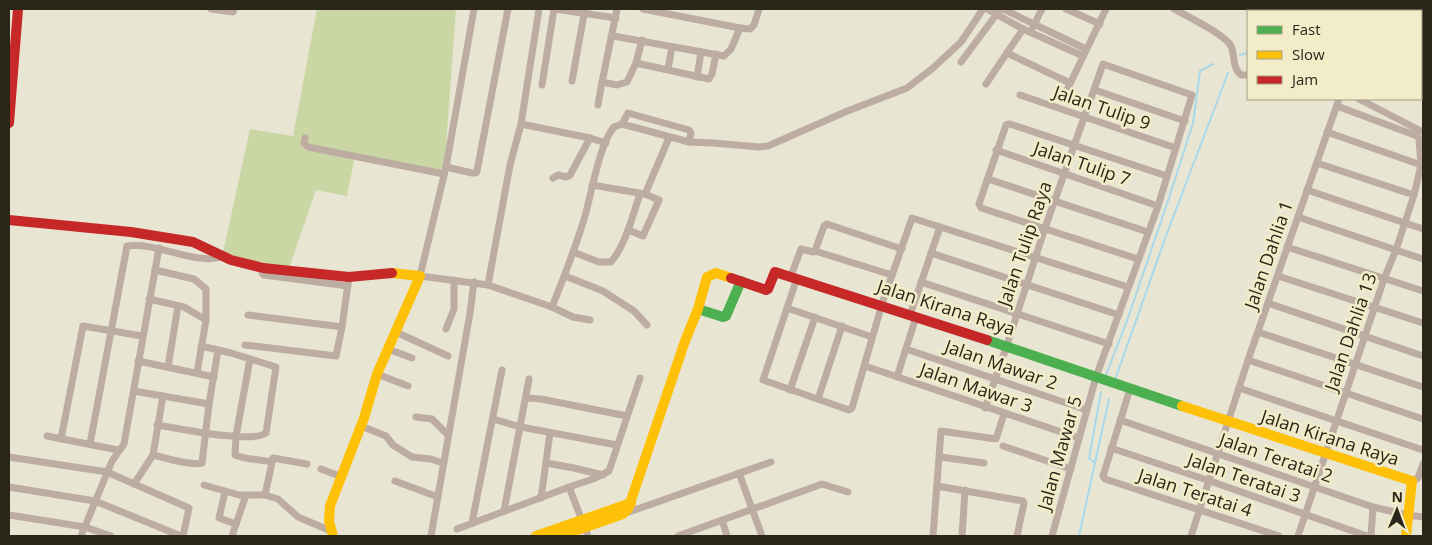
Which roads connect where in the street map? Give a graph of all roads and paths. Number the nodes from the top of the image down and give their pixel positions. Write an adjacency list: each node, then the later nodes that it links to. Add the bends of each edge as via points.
1 (18, 9): 49 (main road)
2 (211, 9): 3 (street, via 230,12)
3 (234, 9)
4 (474, 9): 65 (street)
5 (508, 9): 65 (street, via 477,171)
6 (539, 9): 50 (street)
7 (554, 9): 18 (street); 40 (street)
8 (618, 9): 19 (street)
9 (643, 9): 22 (street)
10 (759, 9): 22 (street, via 751,28)
11 (983, 9): 58 (street, via 962,42 907,88 768,146)
12 (987, 9): 17 (street)
13 (1042, 9): 20 (street)
14 (1066, 9): 21 (street)
15 (1106, 9): 21 (street)
16 (1174, 9): 35 (street, via 1222,36 1231,46 1236,70)
17 (1002, 10): 20 (street); 23 (street); 32 (street)
18 (585, 11): 19 (street); 37 (street)
19 (616, 18): 24 (street)
20 (1035, 24): 23 (street); 27 (street)
21 (1100, 24): 27 (street)
22 (740, 28): 30 (street, via 727,54)
23 (1026, 30): 29 (street); 31 (street)
24 (613, 36): 25 (street); 38 (street)
25 (642, 40): 26 (street); 33 (street)
26 (672, 47): 28 (street); 34 (street)
27 (1086, 49): 31 (street)
28 (701, 52): 30 (street); 36 (street)
29 (1007, 53): 31 (street, via 1069,87); 39 (street)
30 (716, 54): 36 (street, via 711,77)
31 (1082, 56)
32 (961, 62)
33 (636, 63): 34 (street); 38 (street, via 627,82 617,85)
34 (668, 69): 36 (street)
35 (1247, 75)
36 (697, 76)
37 (572, 81)
38 (602, 82): 45 (street)
39 (986, 84)
40 (542, 85)
41 (1095, 90): 46 (street, Jalan Tulip Raya); 47 (street); 47 (street, Jalan Tulip Raya, via 1103,64 1192,94)
42 (1020, 95): 46 (street, Jalan Tulip 9)
43 (1361, 100): 54 (street)
44 (1338, 102): 52 (street, Jalan Dahlia 1); 54 (street)
45 (598, 106)
46 (1085, 118): 60 (street, Jalan Tulip Raya); 61 (street, Jalan Tulip 9)
47 (1185, 120): 61 (street, Jalan Mawar 5)
48 (658, 121): 51 (street, via 628,113); 53 (street); 58 (street, via 690,130)
49 (9, 123)
50 (521, 124): 56 (street); 107 (street, via 510,165)
51 (622, 124): 53 (street); 59 (street, via 612,129)
52 (1327, 132): 63 (street, Jalan Dahlia 1); 64 (street)
53 (653, 134): 57 (street)
54 (1420, 134): 64 (street, Jalan Dahlia 13)
55 (305, 138): 65 (street, via 304,143 308,147)
56 (590, 138): 59 (street); 68 (street, via 570,175)
57 (669, 138): 58 (street); 72 (street)
58 (689, 142)
59 (606, 143): 70 (street)
60 (1075, 145): 62 (street, via 1007,124); 66 (street, Jalan Tulip Raya); 67 (street)
61 (1176, 148): 67 (street, Jalan Mawar 5)
62 (996, 150): 66 (street, Jalan Tulip 7); 69 (street)
63 (1318, 163): 71 (street, Jalan Dahlia 1); 73 (street)
64 (1420, 165): 73 (street, Jalan Dahlia 13)
65 (445, 170): 97 (street)
66 (1065, 173): 74 (street, Jalan Tulip Raya); 75 (street, Jalan Tulip 7)
67 (1167, 176): 75 (street, Jalan Mawar 5)
68 (553, 178)
69 (988, 179): 74 (street); 80 (street, via 979,204 981,208)
70 (592, 185): 72 (street); 89 (street)
71 (1308, 190): 76 (street, Jalan Dahlia 1); 78 (street)
72 (642, 194): 82 (street); 82 (street, via 660,202 643,236)
73 (1414, 195): 78 (street, Jalan Dahlia 13)
74 (1056, 200): 80 (street, Jalan Tulip Raya); 83 (street)
75 (1158, 206): 83 (street, Jalan Mawar 5)
76 (1298, 217): 84 (street, Jalan Dahlia 1); 88 (street)
77 (9, 220): 91 (main road, via 131,232 193,242)
78 (1405, 223): 81 (street); 88 (street, Jalan Dahlia 13)
79 (940, 227): 86 (street, via 912,218); 90 (street); 92 (street)
80 (1045, 228): 92 (street, Jalan Tulip Raya); 94 (street)
81 (1423, 229)
82 (628, 230): 89 (street, via 611,262 598,262)
83 (1148, 232): 94 (street, Jalan Mawar 5)
84 (1287, 247): 99 (street, Jalan Dahlia 1); 101 (street)
85 (159, 248): 91 (street, via 211,260); 95 (street); 131 (street, via 127,246)
86 (902, 249): 87 (street, via 828,224 824,226); 96 (street)
87 (815, 250): 96 (street); 100 (street, via 801,249)
88 (1396, 250): 93 (street); 101 (street, Jalan Dahlia 13)
89 (573, 252): 98 (street)
90 (931, 253): 106 (street); 108 (street)
91 (222, 257): 104 (main road, via 262,268)
92 (1035, 257): 108 (street, Jalan Tulip Raya); 109 (street)
93 (1422, 259)
94 (1138, 260): 109 (street, Jalan Mawar 5)
95 (155, 270): 111 (street); 124 (street, via 194,279 205,288)
96 (892, 275): 113 (street)
97 (420, 276): 102 (street); 104 (main road, via 393,273); 132 (main road)
98 (565, 276): 116 (street); 127 (street, via 603,292 634,311)
99 (1278, 276): 112 (street, Jalan Dahlia 1); 115 (street)
100 (794, 277): 103 (main road, Jalan Kirana Raya, via 774,272 766,290); 113 (main road, Jalan Kirana Raya); 118 (street)
101 (1384, 279): 110 (street); 115 (street, Jalan Dahlia 13)
102 (454, 280): 105 (street); 130 (street, via 454,309)
103 (740, 281): 117 (main road, via 711,274); 117 (main road, via 726,316)
104 (348, 282): 129 (street)
105 (474, 282): 107 (street); 188 (street)
106 (921, 282): 119 (street); 122 (street)
107 (488, 285): 116 (street)
108 (1026, 285): 119 (street, Jalan Tulip Raya); 121 (street)
109 (1128, 287): 121 (street, Jalan Mawar 5)
110 (1423, 291)
111 (149, 299): 114 (street); 134 (street)
112 (1268, 303): 133 (street, Jalan Dahlia 1); 135 (street)
113 (882, 304): 122 (main road, Jalan Kirana Raya); 136 (street)
114 (178, 306): 124 (street); 152 (street)
115 (1374, 306): 126 (street); 135 (street, Jalan Dahlia 13)
116 (552, 307): 125 (street, via 573,317)
117 (698, 308): 234 (main road)
118 (787, 308): 123 (street); 166 (street, via 762,379)
119 (1017, 313): 137 (street); 139 (street, Jalan Tulip Raya)
120 (248, 315): 129 (street)
121 (1119, 315): 137 (street, Jalan Mawar 5)
122 (913, 316): 139 (main road, Jalan Kirana Raya); 142 (street)
123 (815, 317): 128 (street); 166 (street)
124 (206, 320): 140 (street)
125 (590, 320)
126 (1423, 323)
127 (647, 325)
128 (842, 326): 136 (street); 171 (street)
129 (342, 327): 138 (street, via 334,357)
130 (446, 329)
131 (112, 331): 134 (street); 192 (street, via 82,328); 193 (street)
132 (396, 332): 141 (main road); 144 (street)
133 (1258, 332): 148 (street, Jalan Dahlia 1); 150 (street)
134 (142, 336): 149 (street)
135 (1365, 336): 145 (street); 150 (street, Jalan Dahlia 13)
136 (872, 337): 151 (street)
137 (1109, 344): 161 (street, Jalan Mawar 5)
138 (244, 345)
139 (1007, 345): 160 (street, Jalan Tulip Raya); 161 (main road, Jalan Kirana Raya)
140 (202, 346): 143 (street); 154 (street)
141 (388, 349): 146 (street); 155 (main road)
142 (906, 349): 157 (street); 160 (street, Jalan Mawar 2)
143 (218, 350): 147 (street); 156 (street)
144 (448, 356)
145 (1423, 356)
146 (412, 358)
147 (250, 359): 190 (street); 190 (street, via 276,367 266,432 259,436)
148 (1248, 360): 165 (street, Jalan Dahlia 1); 168 (street)
149 (138, 361): 152 (street); 167 (street)
150 (1356, 364): 163 (street); 168 (street, Jalan Dahlia 13)
151 (865, 366): 157 (street, Jalan Mawar 3); 171 (street, via 851,409)
152 (168, 367): 154 (street)
153 (502, 370): 178 (street)
154 (197, 374): 156 (street)
155 (377, 374): 162 (street); 184 (main road)
156 (214, 377): 172 (street)
157 (897, 377): 173 (street, Jalan Mawar 3)
158 (640, 378): 176 (street)
159 (529, 379): 170 (street)
160 (996, 379): 173 (street, Jalan Tulip Raya); 174 (street, Jalan Mawar 2)
161 (1101, 379): 164 (main road, Jalan Kirana Raya); 174 (street, Jalan Mawar 5)
162 (408, 386)
163 (1423, 387)
164 (1130, 388): 180 (street); 182 (main road, Jalan Kirana Raya)
165 (1239, 388): 181 (street); 182 (street, Jalan Dahlia 1)
166 (790, 390): 171 (street)
167 (134, 391): 169 (street); 197 (street, via 124,444)
168 (1346, 392): 179 (street); 181 (street, Jalan Dahlia 13)
169 (162, 396): 172 (street); 183 (street)
170 (527, 398): 176 (street); 185 (street)
171 (818, 399)
172 (208, 404): 186 (street)
173 (985, 408): 175 (street, Jalan Mawar 3)
174 (1087, 410): 191 (street, Jalan Mawar 5)
175 (1004, 414): 191 (street, Jalan Mawar 3); 203 (street, via 996,439 943,431)
176 (627, 416): 194 (street)
177 (416, 417): 188 (street, via 432,419)
178 (493, 419): 185 (street); 245 (street)
179 (1423, 419)
180 (1120, 420): 196 (street); 199 (street, Jalan Teratai 2)
181 (1337, 420): 198 (street); 201 (street, Jalan Dahlia 13)
182 (1228, 422): 199 (street, Jalan Dahlia 1); 201 (main road, Jalan Kirana Raya)
183 (157, 425): 186 (street); 200 (street)
184 (360, 426): 206 (street, via 386,436 393,445 412,457); 216 (main road)
185 (521, 427): 187 (street); 237 (street)
186 (206, 433): 190 (street); 200 (street, via 201,464)
187 (550, 433): 194 (street); 207 (street)
188 (448, 435): 206 (street)
189 (47, 436): 192 (street)
190 (236, 436): 204 (street, via 235,455)
191 (1079, 438): 212 (street, Jalan Mawar 5)
192 (61, 439): 193 (street)
193 (90, 444): 197 (street)
194 (617, 445): 215 (street, via 610,470)
195 (1003, 446): 212 (street)
196 (1111, 448): 217 (street, Jalan Teratai 3); 238 (street, Jalan Teratai 4, via 1105,479)
197 (118, 450): 213 (street)
198 (1423, 450)
199 (1218, 454): 217 (street, Jalan Dahlia 1); 224 (street, Jalan Teratai 2)
200 (153, 455): 220 (street)
201 (1326, 455): 219 (main road, Jalan Kirana Raya); 224 (street, Jalan Dahlia 13)
202 (9, 456): 213 (street)
203 (940, 457): 208 (street); 222 (street)
204 (272, 462): 209 (street, via 274,458); 230 (street)
205 (771, 462): 214 (street)
206 (443, 463): 231 (street)
207 (546, 463): 215 (street); 232 (street)
208 (984, 463)
209 (307, 464)
210 (1423, 464): 219 (street, via 1418,478)
211 (321, 469): 216 (street)
212 (1071, 469): 264 (street, Jalan Mawar 5)
213 (107, 472): 220 (street); 233 (street)
214 (739, 473): 236 (street); 239 (street)
215 (602, 475): 225 (street)
216 (342, 477): 250 (main road, via 330,506 328,521)
217 (1210, 480): 238 (street, Jalan Dahlia 1); 241 (street, Jalan Teratai 3)
218 (395, 481): 231 (street)
219 (1412, 481): 242 (main road)
220 (134, 484): 253 (street, via 189,508)
221 (204, 486): 227 (street)
222 (937, 486): 226 (street); 261 (street)
223 (9, 487): 233 (street)
224 (1314, 487): 235 (street, Jalan Teratai 2); 241 (street, Jalan Dahlia 13)
225 (569, 488): 232 (street); 248 (street)
226 (965, 490): 262 (street); 263 (street, via 1023,501)
227 (225, 492): 229 (street); 246 (street, via 219,518)
228 (848, 492): 236 (street, via 822,484)
229 (246, 495): 230 (street); 246 (street)
230 (265, 495): 250 (street, via 278,499 298,517)
231 (438, 497): 255 (street)
232 (541, 498): 237 (street)
233 (95, 501): 247 (street); 253 (street)
234 (631, 504): 239 (main road); 248 (main road)
235 (1374, 507): 242 (street, Jalan Teratai 2); 268 (street)
236 (752, 509): 244 (street); 260 (street)
237 (504, 511): 245 (street)
238 (1199, 511): 265 (street, Jalan Dahlia 1); 266 (street, Jalan Teratai 4)
239 (623, 514): 248 (main road)
240 (9, 515): 247 (street)
241 (1305, 515): 267 (street, Jalan Dahlia 13); 268 (street, Jalan Teratai 3)
242 (1408, 515): 243 (street, Jalan Teratai 2); 269 (main road)
243 (1423, 517)
244 (722, 520): 258 (street); 259 (street)
245 (472, 523): 249 (street)
246 (236, 524): 254 (street)
247 (85, 526): 251 (street); 252 (street)
248 (585, 528): 256 (main road); 257 (main road)
249 (457, 529)
250 (332, 534)
251 (81, 536)
252 (111, 536)
253 (182, 536)
254 (232, 536)
255 (431, 536)
256 (536, 536)
257 (560, 536)
258 (678, 536)
259 (727, 536)
260 (762, 536)
261 (933, 536)
262 (962, 536)
263 (1016, 536)
264 (1052, 536)
265 (1191, 536)
266 (1279, 536)
267 (1298, 536)
268 (1369, 536)
269 (1406, 536)

